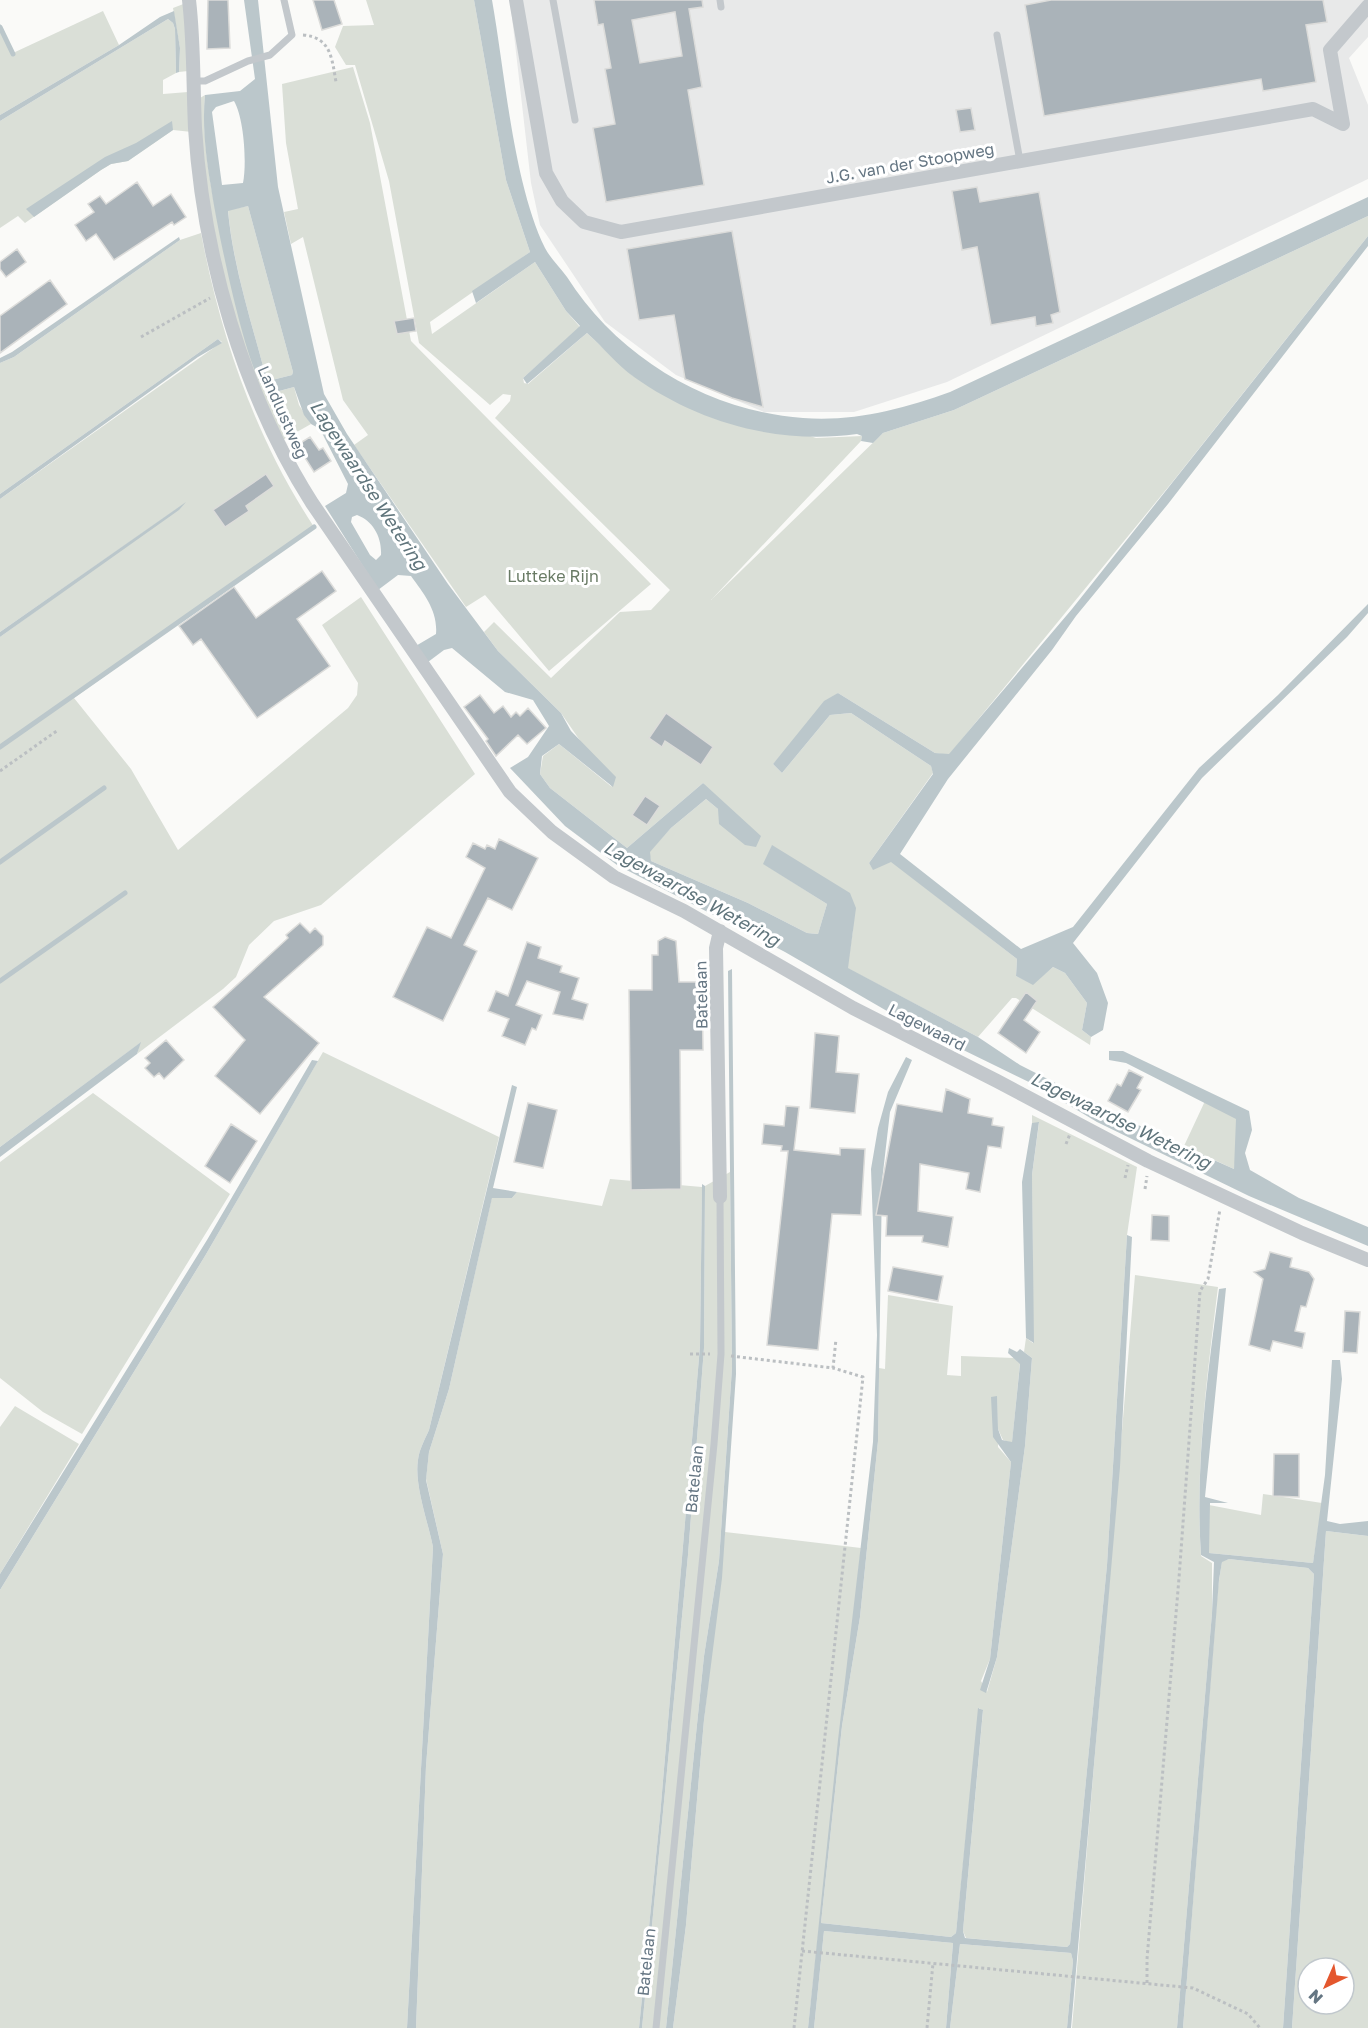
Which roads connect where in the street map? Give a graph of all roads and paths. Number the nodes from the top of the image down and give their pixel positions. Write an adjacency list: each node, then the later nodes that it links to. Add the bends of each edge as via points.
1 (189, 0): 8 (street, Landlustweg)
2 (284, 0): 6 (lane)
3 (516, 0): 11 (street, J.G. van der Stoopweg, via 546,173 562,201 585,222 621,232)
4 (553, 0): 10 (lane)
5 (1368, 6): 11 (street, J.G. van der Stoopweg, via 1330,50 1343,124 1313,109)
6 (292, 35): 8 (lane, via 270,55 205,81); 9 (path, via 310,36 329,46)
7 (997, 35): 11 (lane)
8 (195, 81): 12 (street, Landlustweg, via 201,177)
9 (336, 82)
10 (574, 120)
11 (1020, 161)
12 (222, 291): 13 (path); 16 (street, Landlustweg, via 246,368 286,462)
13 (141, 337)
14 (58, 730): 15 (path)
15 (0, 771)
16 (499, 779): 17 (street, Lagewaard, via 552,832 593,863)
17 (720, 931): 18 (street, Lagewaard, via 853,1008); 19 (street, Batelaan, via 716,948)
18 (1222, 1196): 20 (street, Lagewaard); 28 (path, via 1208,1279 1200,1291)
19 (720, 1197): 29 (lane, Batelaan, via 721,1354 716,1422)
20 (1368, 1260)
21 (836, 1339): 25 (path)
22 (690, 1354): 23 (path)
23 (711, 1354)
24 (740, 1357): 25 (path)
25 (833, 1368): 26 (path, via 863,1377)
26 (802, 1951): 27 (path); 30 (path)
27 (933, 1963): 28 (path); 31 (path)
28 (1147, 1983): 32 (path, via 1193,1988 1248,2014)
29 (656, 2028)
30 (794, 2028)
31 (927, 2028)
32 (1260, 2028)

